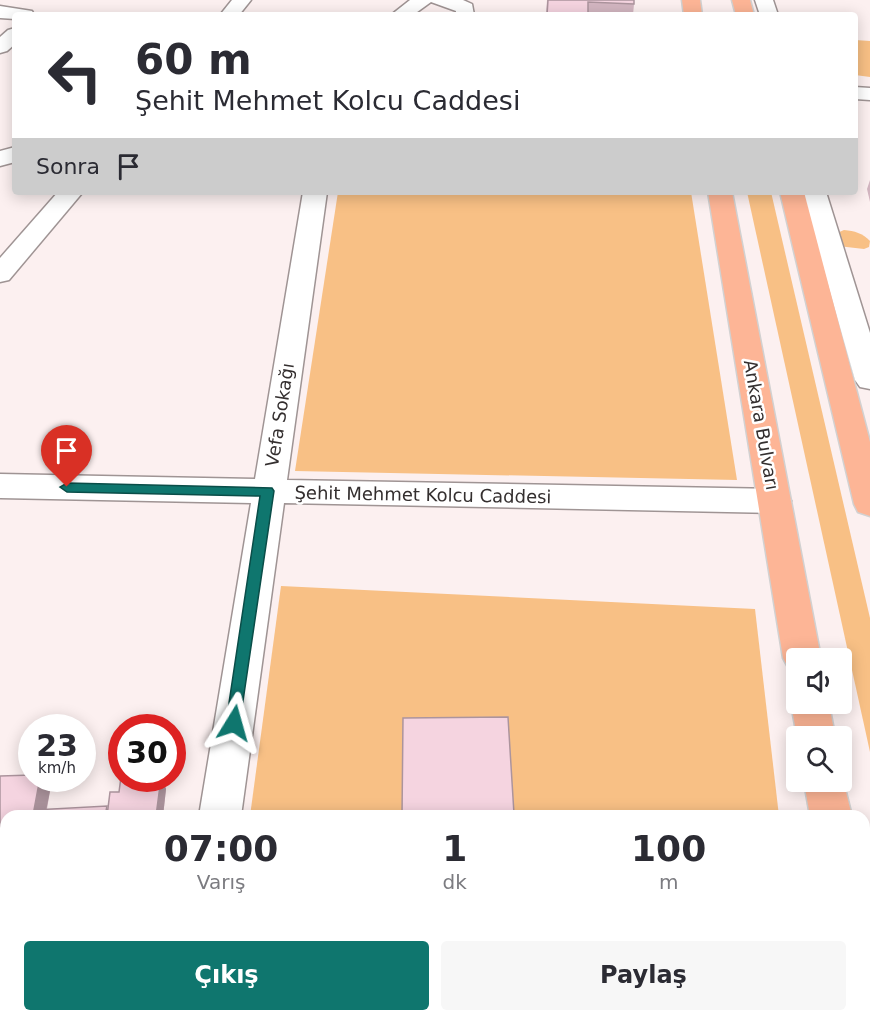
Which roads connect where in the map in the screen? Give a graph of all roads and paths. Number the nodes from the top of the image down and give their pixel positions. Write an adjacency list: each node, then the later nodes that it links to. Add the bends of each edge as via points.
1 (242, 0): 4 (street)
2 (423, 0): 5 (street)
3 (439, 0): 6 (street, via 461,5)
4 (232, 12)
5 (405, 12)
6 (465, 12)
7 (12, 37): 8 (street)
8 (0, 47)
9 (68, 195): 14 (street)
10 (315, 195): 17 (street, Vefa Sokağı)
11 (721, 195): 18 (main road, Ankara Bulvarı)
12 (793, 195): 19 (main road)
13 (815, 195): 15 (street)
14 (0, 274)
15 (870, 380)
16 (0, 486): 17 (street, Şehit Mehmet Kolcu Caddesi)
17 (268, 491): 18 (street, Şehit Mehmet Kolcu Caddesi); 22 (street, Vefa Sokağı)
18 (774, 501): 20 (main road, Ankara Bulvarı)
19 (870, 504)
20 (800, 648)
21 (826, 792): 23 (main road)
22 (221, 810)
23 (830, 810)

